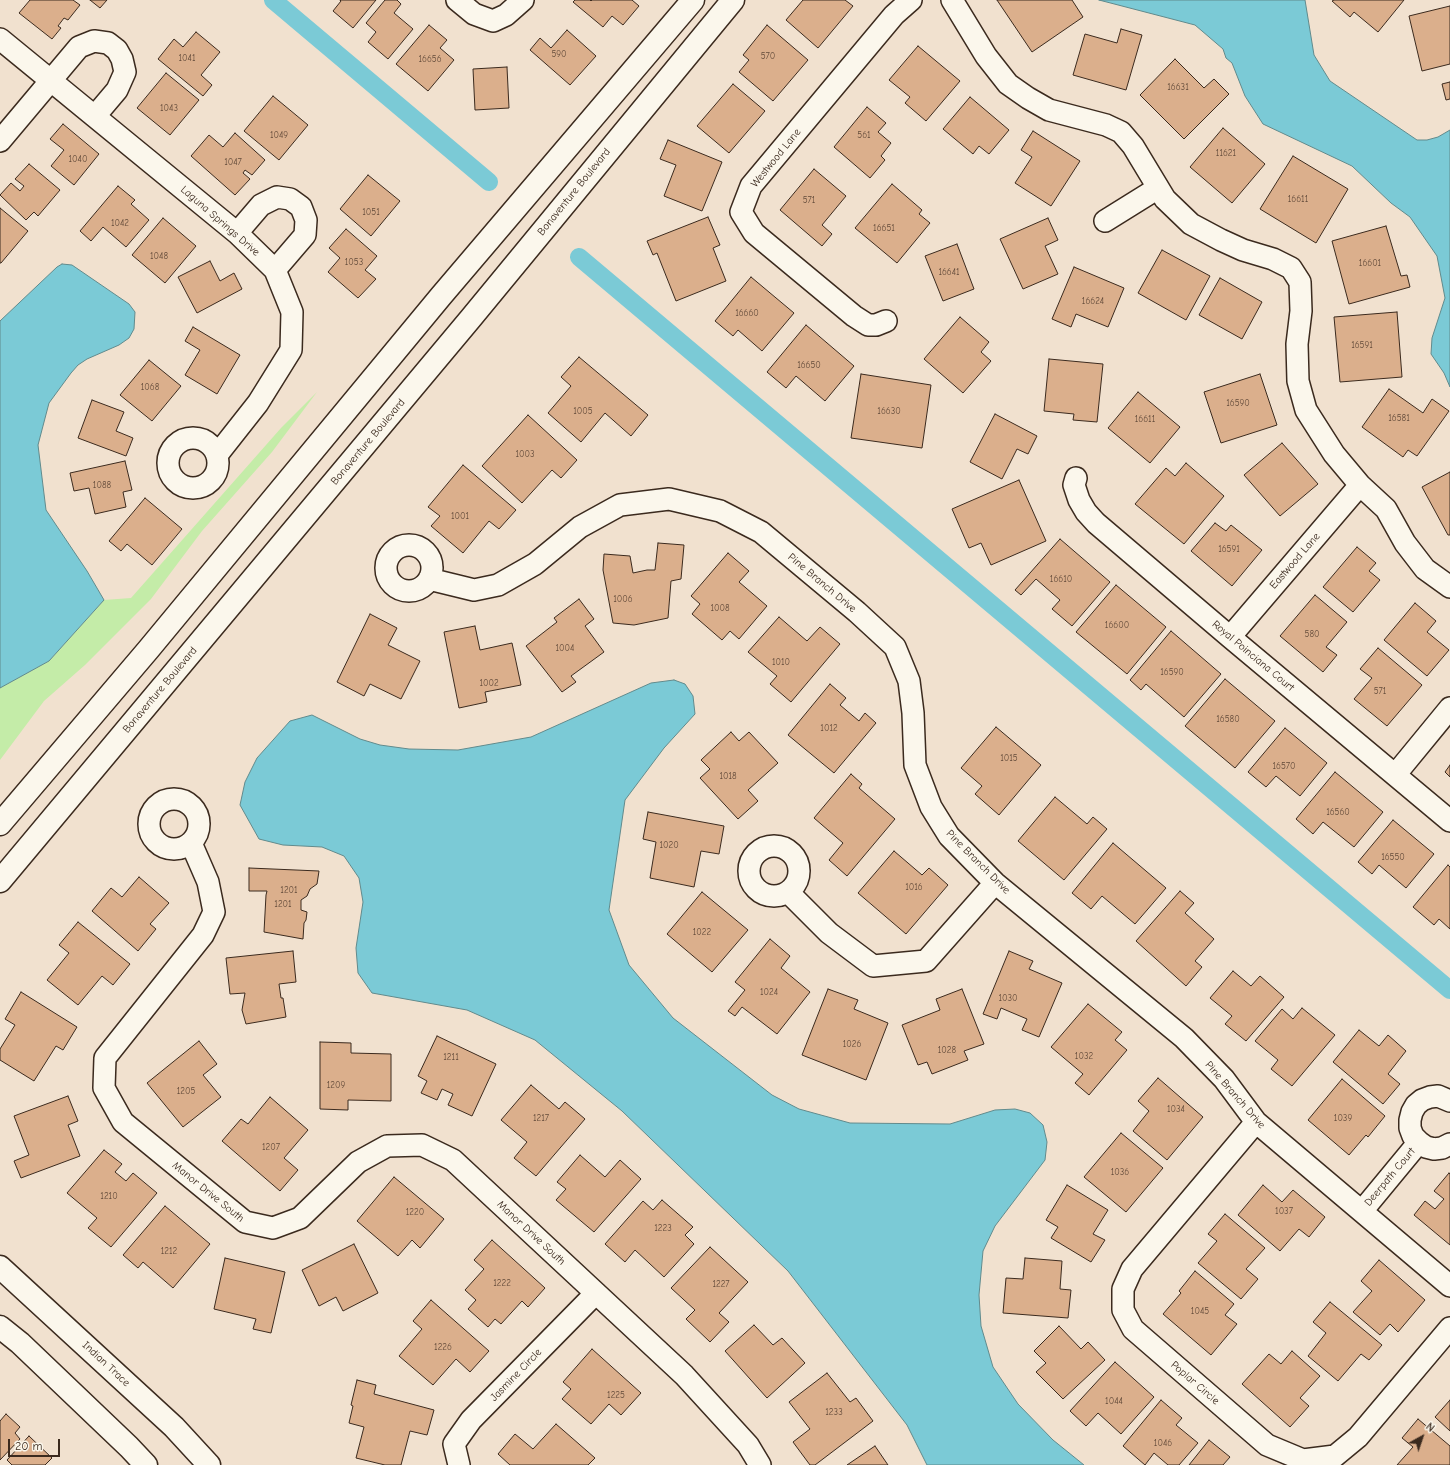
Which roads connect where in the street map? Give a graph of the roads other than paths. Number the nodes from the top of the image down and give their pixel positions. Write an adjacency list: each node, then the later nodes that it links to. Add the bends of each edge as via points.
1 (457, 0): 2 (street, via 474,14 493,21 506,15)
2 (523, 0)
3 (693, 0): 25 (main road, via 441,296 153,644)
4 (733, 0): 27 (main road, Bonaventure Boulevard)
5 (911, 0): 15 (street, Westwood Lane, via 894,15 751,186 741,212 754,233 854,316 868,324 876,325)
6 (952, 0): 11 (street, via 986,56 1008,84 1049,110 1106,125 1121,132)
7 (0, 39): 8 (street, Laguna Springs Drive)
8 (50, 80): 9 (street, Laguna Springs Drive); 9 (street, via 79,47 94,41 108,43 117,50 125,72 117,90); 10 (street)
9 (95, 116): 13 (street, Laguna Springs Drive)
10 (0, 141)
11 (1158, 188): 12 (street); 18 (street, via 1165,199 1191,224 1243,250 1273,259 1291,268 1300,282 1302,311 1297,344 1298,380 1306,410 1334,454)
12 (1105, 221)
13 (237, 233): 14 (street, Laguna Springs Drive); 14 (street, via 261,205 277,197 290,199 301,207 306,220 305,235)
14 (275, 270): 16 (street, Laguna Springs Drive, via 292,312 291,350 258,403)
15 (886, 321)
16 (216, 455)
17 (1076, 478): 21 (street, Royal Poinciana Court, via 1074,485 1079,500 1096,523)
18 (1360, 485): 20 (street, via 1386,509 1405,543 1425,569); 21 (street, Eastwood Lane)
19 (429, 579): 28 (street, Pine Branch Drive, via 474,590 498,585 536,564 580,527 620,505 669,500 720,511 761,532 895,647 909,681 915,765 931,807 949,836)
20 (1450, 588)
21 (1230, 637): 23 (street, Royal Poinciana Court)
22 (1450, 708): 23 (street)
23 (1395, 774): 24 (street, Royal Poinciana Court)
24 (1450, 821)
25 (0, 824)
26 (191, 843): 37 (street, Manor Drive South, via 208,882 214,912 203,935 106,1058 104,1088 123,1122 245,1222 273,1228 300,1218 358,1162 387,1146 422,1145 453,1160)
27 (0, 881)
28 (995, 883): 29 (street, via 926,961 872,966 828,933); 31 (street, Pine Branch Drive, via 1184,1038 1224,1079)
29 (788, 892)
30 (1450, 1100): 32 (street, Deerpath Court, via 1438,1096 1430,1097 1416,1105 1412,1112 1410,1128)
31 (1256, 1122): 34 (street, Pine Branch Drive); 39 (street, Poplar Circle, via 1132,1269 1123,1289 1123,1310 1133,1329 1267,1445 1303,1460 1335,1456 1358,1437)
32 (1419, 1142): 33 (street, Deerpath Court, via 1434,1149); 34 (street, Deerpath Court)
33 (1450, 1144)
34 (1362, 1211): 36 (street, Pine Branch Drive)
35 (0, 1266): 41 (main road, Indian Trace, via 174,1427)
36 (1450, 1286)
37 (596, 1293): 42 (street, Jasmine Circle, via 471,1420 454,1444); 43 (street, Manor Drive South, via 684,1375 748,1445)
38 (0, 1326): 40 (main road)
39 (1450, 1328)
40 (146, 1465)
41 (209, 1465)
42 (459, 1465)
43 (760, 1465)

